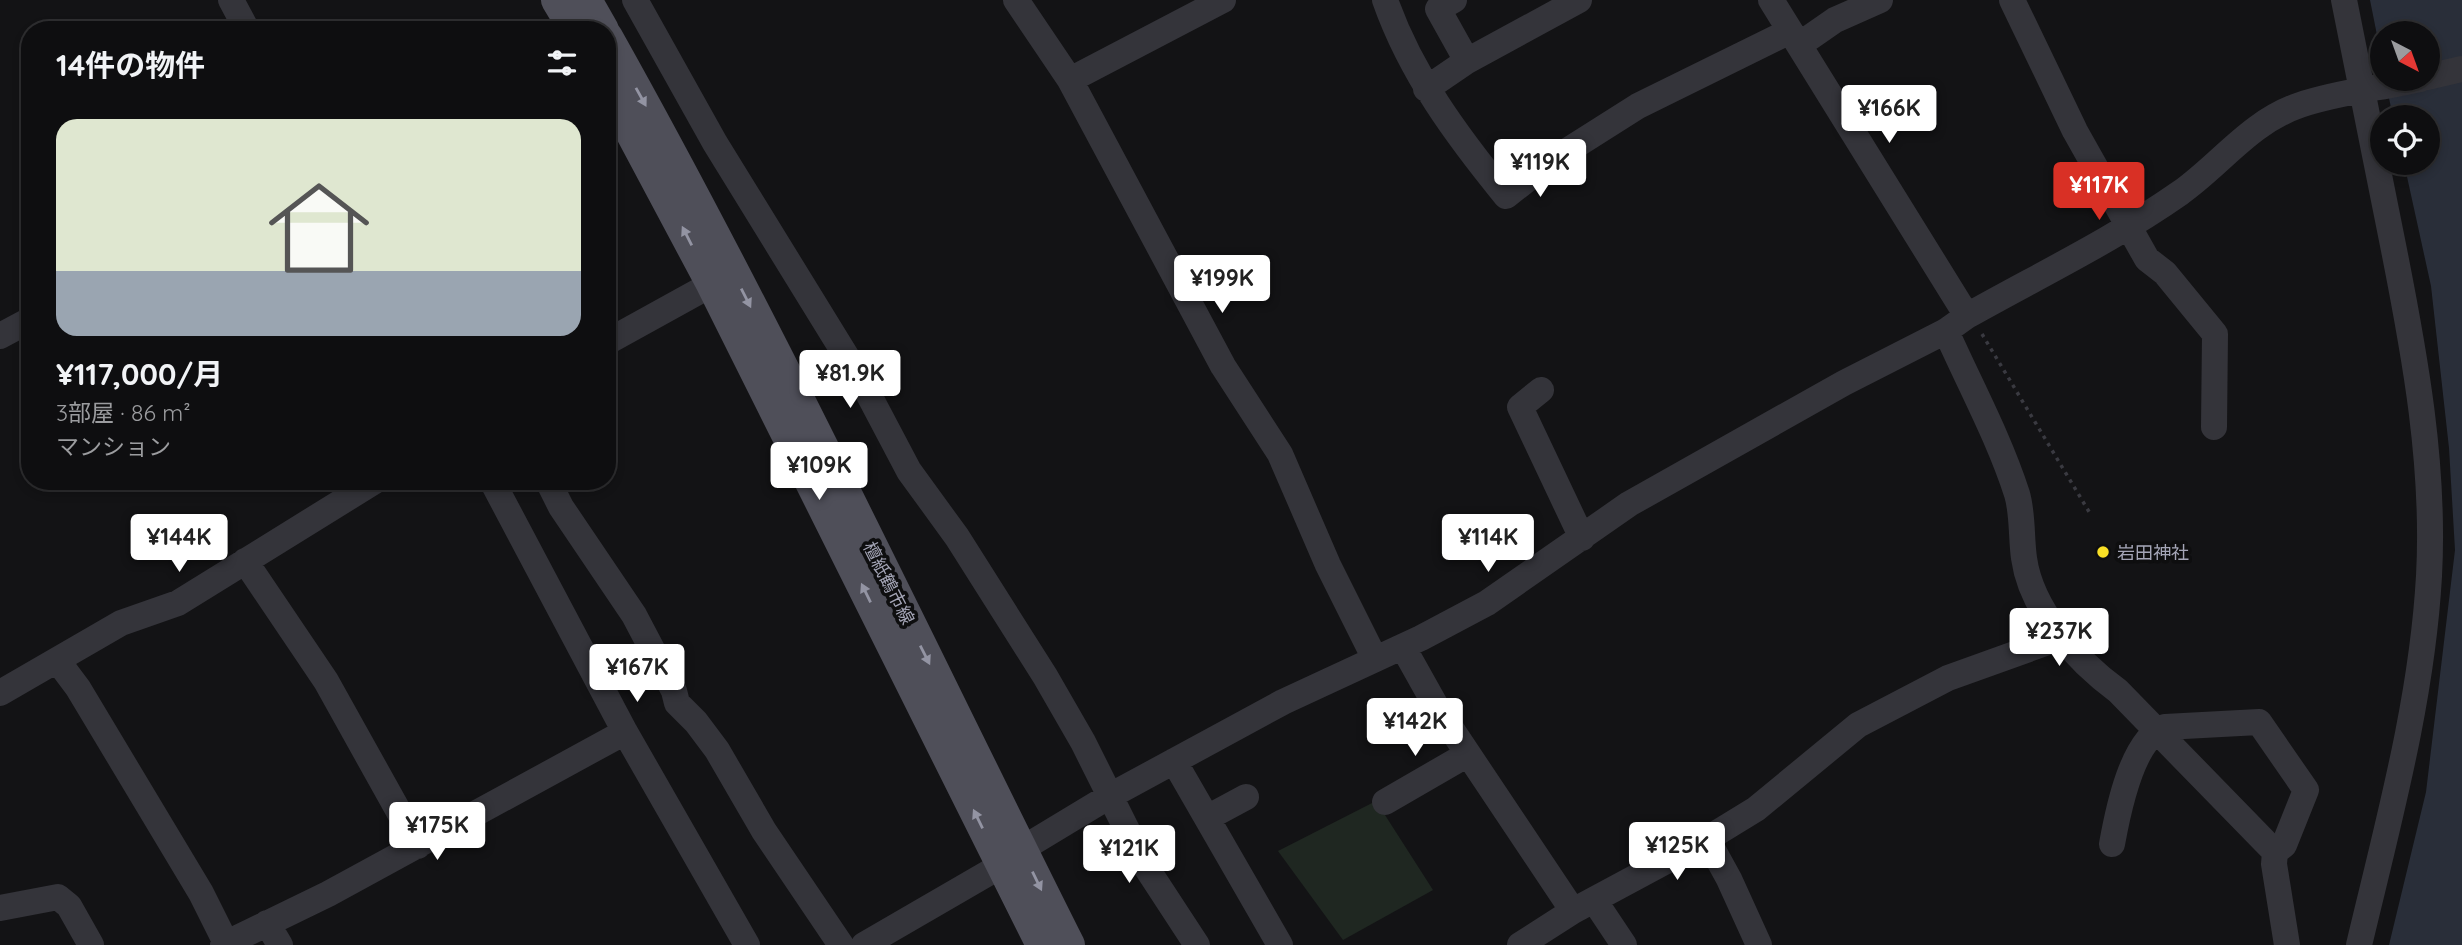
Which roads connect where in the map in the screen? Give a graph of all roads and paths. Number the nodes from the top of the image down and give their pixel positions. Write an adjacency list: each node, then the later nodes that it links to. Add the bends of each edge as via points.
1 (231, 0): 12 (street)
2 (635, 0): 47 (street, via 715,143 861,380 909,471 957,537 1045,676)
3 (1016, 0): 18 (street)
4 (1223, 0): 18 (street)
5 (1385, 0): 19 (street)
6 (1454, 0): 14 (street, via 1438,9)
7 (1579, 0): 14 (street)
8 (1771, 0): 13 (street)
9 (1880, 0): 13 (street)
10 (2012, 0): 23 (street, via 2075,131)
11 (2344, 0): 21 (street)
12 (242, 21)
13 (1794, 38): 19 (street, via 1638,106 1548,163 1506,196); 25 (street)
14 (1467, 61): 19 (street)
15 (616, 67): 55 (main road, 檀紙鶴市線, one-way to 55, via 669,148 739,283)
16 (2462, 69): 17 (street)
17 (2440, 74)
18 (1070, 80): 40 (street, via 1211,344 1280,453)
19 (1426, 89)
20 (2370, 90): 21 (street)
21 (2363, 91): 23 (street, via 2299,105 2277,117 2238,140 2182,191); 72 (street, via 2414,351 2429,504 2429,574 2414,706)
22 (616, 104): 24 (main road, 檀紙鶴市線, one-way to 22)
23 (2128, 226): 25 (street); 31 (street, via 2147,259 2165,273 2215,334)
24 (712, 284): 29 (street); 55 (main road, 檀紙鶴市線, one-way to 24)
25 (1967, 316): 27 (street); 35 (path)
26 (21, 325): 28 (street)
27 (1946, 331): 36 (street, via 1629,504); 38 (street, via 2017,494 2031,582)
28 (0, 336)
29 (616, 336)
30 (1541, 390): 36 (street, via 1520,407)
31 (2214, 427)
32 (360, 490): 37 (street)
33 (497, 490): 44 (street)
34 (552, 490): 63 (street, via 634,615 677,703 717,750 764,831)
35 (2091, 515)
36 (1582, 538): 39 (street, via 1487,603)
37 (245, 561): 41 (street, via 178,603 121,623); 53 (street, via 326,681)
38 (2063, 637): 43 (street); 51 (street, via 1948,678 1858,725 1756,809)
39 (1403, 647): 40 (street); 45 (street)
40 (1375, 659): 46 (street)
41 (57, 660): 42 (street); 59 (street, via 182,861)
42 (0, 693)
43 (2154, 731): 52 (street, via 2118,810); 54 (street); 54 (street, via 2259,722 2306,790 2284,845)
44 (625, 732): 53 (street); 62 (street)
45 (1468, 754): 49 (street); 56 (street)
46 (1174, 761): 47 (street); 50 (street)
47 (1108, 797): 55 (street); 67 (street, via 1144,864)
48 (1246, 797): 50 (street)
49 (1385, 802)
50 (1207, 818): 68 (street)
51 (1707, 839): 56 (street); 70 (street)
52 (2112, 844)
53 (418, 846): 58 (street)
54 (2275, 852): 71 (street)
55 (1012, 857): 64 (street); 65 (main road, 檀紙鶴市線); 66 (main road, 檀紙鶴市線, one-way to 66)
56 (1584, 905): 60 (street); 69 (street)
57 (0, 908): 61 (street, via 58,897 69,906)
58 (273, 934): 59 (street)
59 (224, 944)
60 (1621, 944)
61 (91, 945)
62 (747, 945)
63 (841, 945)
64 (864, 945)
65 (1042, 945)
66 (1069, 945)
67 (1197, 945)
68 (1280, 945)
69 (1521, 945)
70 (1759, 945)
71 (2287, 945)
72 (2359, 945)

